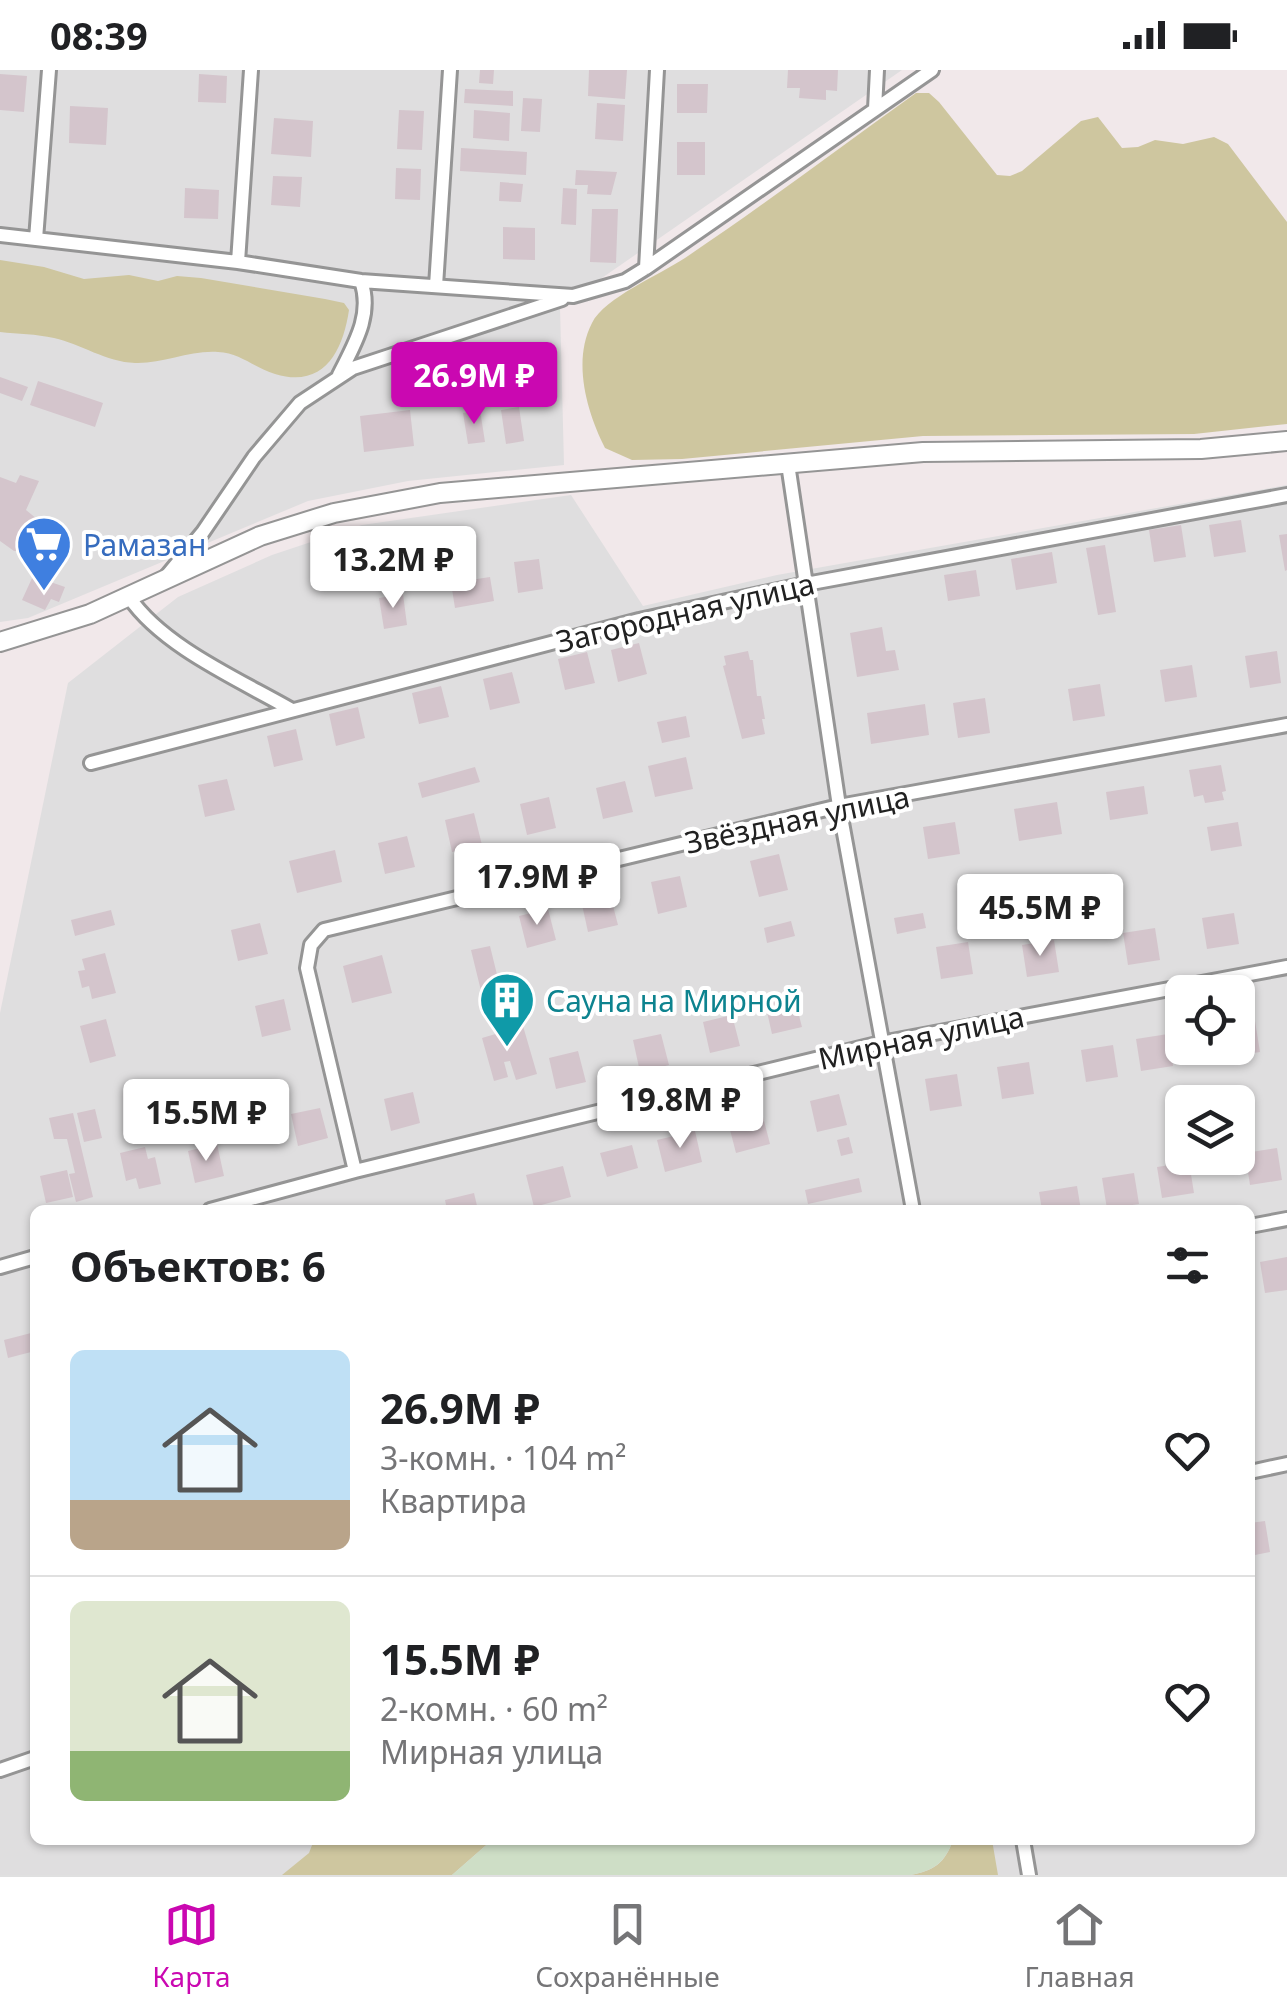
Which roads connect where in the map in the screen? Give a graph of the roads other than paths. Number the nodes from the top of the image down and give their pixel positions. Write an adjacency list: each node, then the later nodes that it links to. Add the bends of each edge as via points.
1 (48, 70): 9 (street)
2 (251, 70): 10 (street)
3 (450, 70): 13 (street)
4 (658, 70): 11 (street)
5 (877, 70): 7 (street)
6 (932, 70): 7 (street)
7 (875, 109): 11 (street)
8 (0, 235): 9 (street)
9 (36, 239): 10 (street)
10 (238, 262): 12 (street)
11 (646, 268): 14 (street)
12 (360, 281): 13 (street); 15 (street, via 366,310)
13 (436, 286): 14 (street)
14 (572, 296): 15 (street)
15 (340, 375): 19 (street, via 300,403)
16 (1287, 441): 17 (street, via 923,452)
17 (788, 464): 19 (street, via 478,487 387,502 260,536); 20 (street)
18 (1287, 495): 20 (street, Загородная улица)
19 (163, 580): 21 (street)
20 (806, 584): 23 (street, Загородная улица, via 621,624); 26 (street)
21 (129, 597): 22 (street); 23 (street, via 172,639)
22 (2, 642)
23 (292, 710): 25 (street, Загородная улица)
24 (1287, 725): 26 (street, Звёздная улица)
25 (91, 763)
26 (839, 806): 28 (street); 29 (street, Звёздная улица, via 324,930 311,945 306,968)
27 (1287, 967): 28 (street, Мирная улица)
28 (881, 1043): 29 (street, Мирная улица); 31 (street)
29 (355, 1171): 30 (street, Мирная улица)
30 (229, 1205)
31 (912, 1205)
32 (1287, 1219): 33 (street)
33 (1255, 1225)
34 (30, 1258): 35 (street)
35 (0, 1266)
36 (1287, 1464): 37 (street)
37 (1255, 1471)
38 (30, 1760): 39 (street)
39 (0, 1770)
40 (1023, 1845): 41 (street)
41 (1028, 1875)

